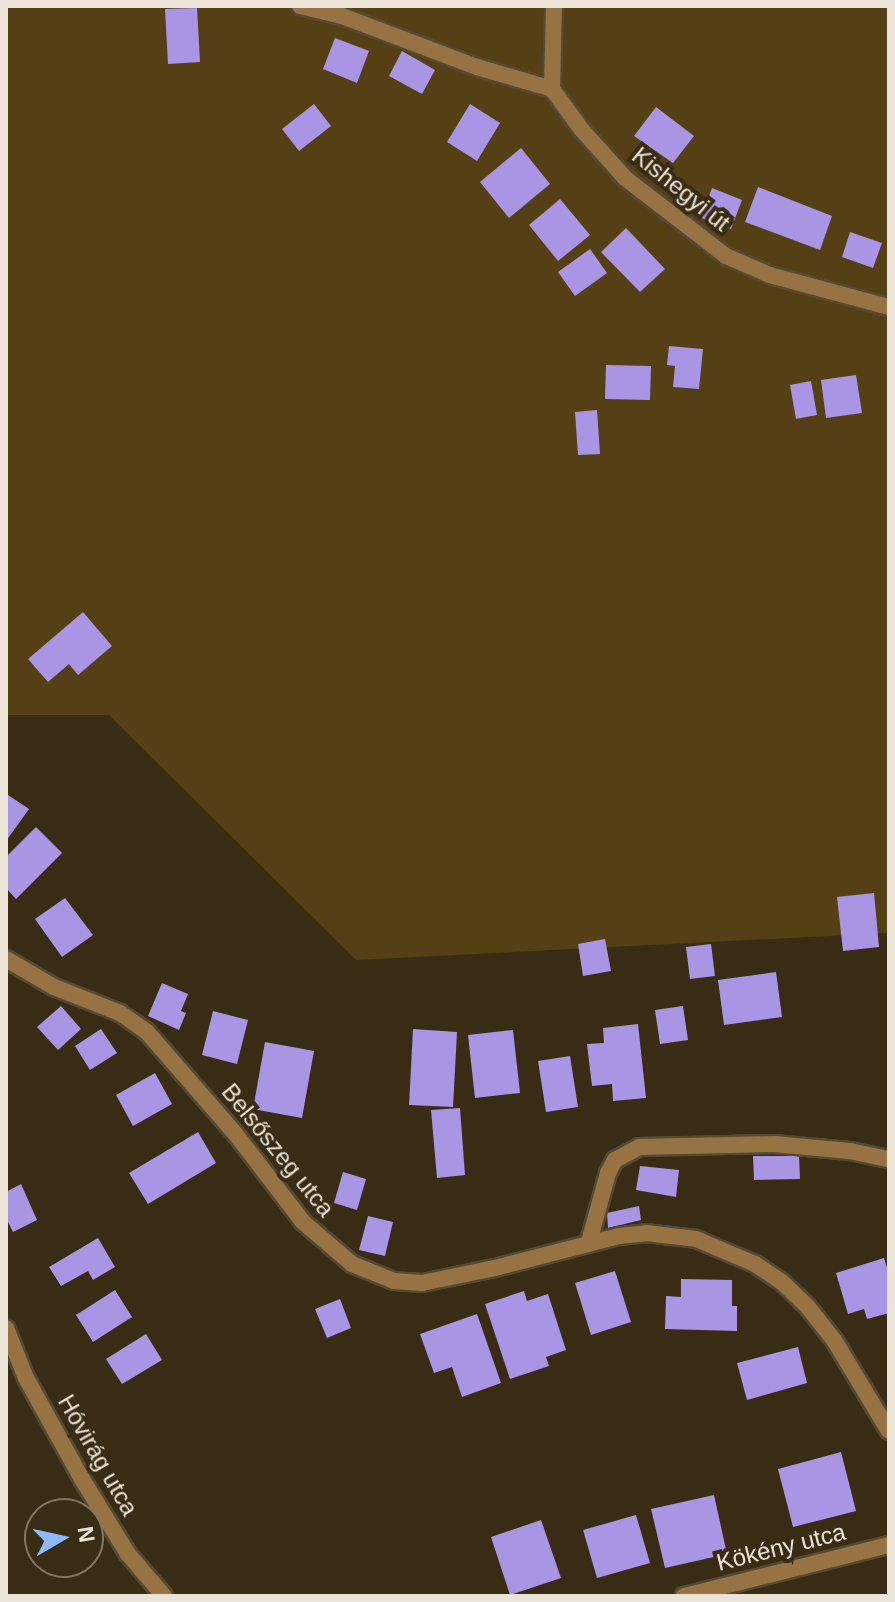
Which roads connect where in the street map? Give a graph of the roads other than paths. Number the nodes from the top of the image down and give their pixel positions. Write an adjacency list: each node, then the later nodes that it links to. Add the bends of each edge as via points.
1 (300, 6): 3 (street)
2 (554, 6): 3 (street)
3 (552, 89): 4 (street, Kishegyi út, via 625,178 726,256 770,275)
4 (889, 307)
5 (6, 959): 7 (street, Belsőszeg utca, via 54,987 120,1013 147,1032 303,1222 327,1246 372,1274 394,1281 441,1280)
6 (889, 1159): 7 (street, via 774,1144 639,1147 615,1160 608,1173)
7 (589, 1242): 9 (street, Belsőszeg utca, via 670,1234 755,1264 807,1306)
8 (6, 1328): 11 (street, Hóvirág utca, via 26,1378 82,1479 128,1554)
9 (889, 1431)
10 (889, 1545): 12 (street, Kökény utca)
11 (164, 1596)
12 (684, 1596)

